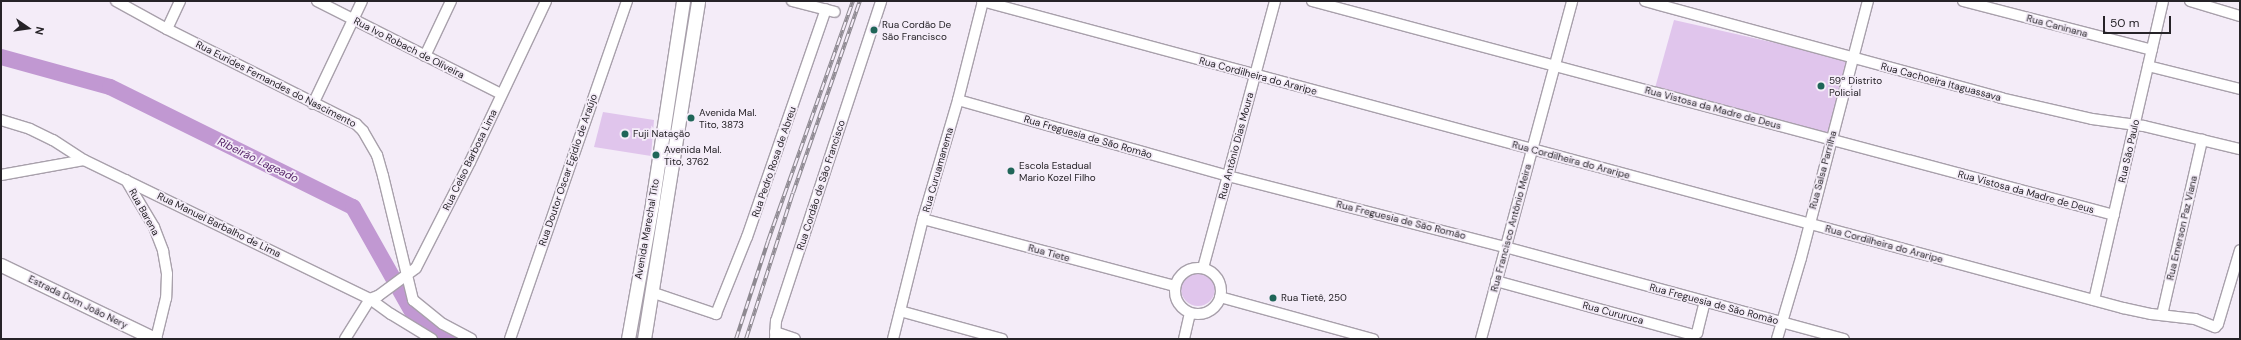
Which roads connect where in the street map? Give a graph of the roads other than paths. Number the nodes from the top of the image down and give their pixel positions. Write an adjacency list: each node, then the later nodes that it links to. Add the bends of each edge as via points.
1 (116, 1): 24 (street, Rua Eurides Fernandes do Nascimento)
2 (180, 1): 24 (street)
3 (317, 1): 23 (street, Rua Ivo Robach de Oliveira)
4 (362, 1): 23 (street)
5 (451, 1): 27 (street)
6 (546, 1): 33 (street, Rua Celso Barbosa Lima)
7 (627, 1): 70 (street, Rua Doutor Oscar Egidio de Araújo)
8 (683, 1): 71 (main road, Avenida Marechal Tito, via 652,204)
9 (695, 1): 56 (main road, Avenida Marechal Tito)
10 (792, 1): 56 (street, Rua Pedro Rosa de Abreu, via 831,10 716,314)
11 (881, 1): 25 (street, Rua Cordão de São Francisco)
12 (889, 1): 25 (street, Rua Cordão de São Francisco)
13 (982, 1): 31 (street, Rua Cordilheira do Araripe); 34 (street, Rua Curuamanema)
14 (1276, 1): 31 (street, Rua Antônio Dias Moura)
15 (1312, 1): 29 (street, Rua Vistosa da Madre de Deus)
16 (1572, 1): 29 (street, Rua Francisco Antônio Meira)
17 (1645, 1): 28 (street, Rua Cachoeira Itaguassava)
18 (1868, 1): 28 (street, Rua Salsa Parrilha)
19 (1963, 1): 26 (street, Rua Caninana)
20 (2163, 1): 26 (street, Rua São Paulo)
21 (2190, 1): 22 (street)
22 (2240, 16)
23 (353, 19): 27 (street, Rua Ivo Robach de Oliveira); 35 (street)
24 (167, 29): 35 (street, Rua Eurides Fernandes do Nascimento)
25 (873, 32): 65 (street, Rua Cordão de São Francisco, via 776,321)
26 (2152, 50): 30 (street, Rua São Paulo)
27 (425, 56): 33 (street, Rua Ivo Robach de Oliveira)
28 (1853, 58): 37 (street, Rua Cachoeira Itaguassava, via 2071,115); 38 (street, Rua Salsa Parrilha)
29 (1555, 66): 38 (street, Rua Vistosa da Madre de Deus); 41 (street, Rua Francisco Antônio Meira)
30 (2148, 66): 32 (street); 37 (street, Rua São Paulo)
31 (1255, 75): 41 (street, Rua Cordilheira do Araripe); 44 (street, Rua Antônio Dias Moura)
32 (2240, 89)
33 (502, 94): 53 (street, Rua Celso Barbosa Lima, via 438,226 416,268)
34 (958, 100): 44 (street, Rua Freguesia de São Romão); 47 (street, Rua Curuamanema)
35 (313, 104): 53 (street, Rua Eurides Fernandes do Nascimento, via 356,124 370,140 383,176)
36 (1, 120): 42 (street, Rua Manuel Barbalho de Lima, via 30,129 53,140)
37 (2135, 124): 39 (street, Rua Cachoeira Itaguassava); 46 (street, Rua São Paulo)
38 (1831, 139): 46 (street, Rua Vistosa da Madre de Deus); 48 (street, Rua Salsa Parrilha)
39 (2202, 140): 40 (street, Rua Cachoeira Itaguassava); 63 (street, Rua Emerson Paz Viana)
40 (2240, 149)
41 (1532, 150): 48 (street, Rua Cordilheira do Araripe); 49 (street, Rua Francisco Antônio Meira)
42 (84, 160): 43 (street); 45 (street, Rua Manuel Barbalho de Lima)
43 (1, 175)
44 (1228, 176): 49 (street, Rua Freguesia de São Romão); 52 (street, Rua Antônio Dias Moura)
45 (126, 180): 57 (street, Rua Manuel Barbalho de Lima); 66 (street, Rua Barena, via 154,226 163,250 167,274 166,298)
46 (2114, 215): 59 (street, Rua São Paulo)
47 (923, 220): 55 (street, Rua Tiete); 61 (street, Rua Curuamanema)
48 (1809, 225): 59 (street, Rua Cordilheira do Araripe); 64 (street, Rua Salsa Parrilha)
49 (1505, 247): 54 (street, Rua Francisco Antônio Meira); 60 (street, Rua Freguesia de São Romão)
50 (2240, 252): 63 (street, Rua Cordilheira do Araripe, via 2216,327 2195,319)
51 (1, 266): 66 (main road, Estrada Dom João Nery)
52 (1203, 268): 55 (street, via 1182,274); 58 (street, via 1216,276 1221,290)
53 (408, 276): 57 (street, Rua Celso Barbosa Lima); 69 (street, Rua Eurides Fernandes do Nascimento, via 410,295 417,305 443,324)
54 (1496, 281): 60 (street, Rua Cururuca, via 1694,335 1697,333); 78 (street, Rua Francisco Antônio Meira)
55 (1175, 286): 62 (street, via 1176,300 1184,311)
56 (652, 292): 72 (main road, Avenida Marechal Tito)
57 (374, 297): 67 (street); 68 (street, Rua Manuel Barbalho de Lima, via 391,314)
58 (1220, 297): 62 (street, via 1212,310 1205,314); 77 (street)
59 (2094, 300): 63 (street, Rua Cordilheira do Araripe)
60 (1705, 301): 64 (street, Rua Freguesia de São Romão)
61 (900, 311): 74 (street, Rua Curuamanema); 75 (street)
62 (1190, 314): 76 (street)
63 (2162, 315)
64 (1781, 322): 79 (street, Rua Salsa Parrilha); 80 (street, Rua Freguesia de São Romão)
65 (775, 336): 73 (street)
66 (155, 339)
67 (345, 339)
68 (432, 339)
69 (471, 339)
70 (510, 339)
71 (628, 339)
72 (644, 339)
73 (795, 339)
74 (893, 339)
75 (1002, 339)
76 (1184, 339)
77 (1373, 339)
78 (1481, 339)
79 (1777, 339)
80 (1844, 339)

